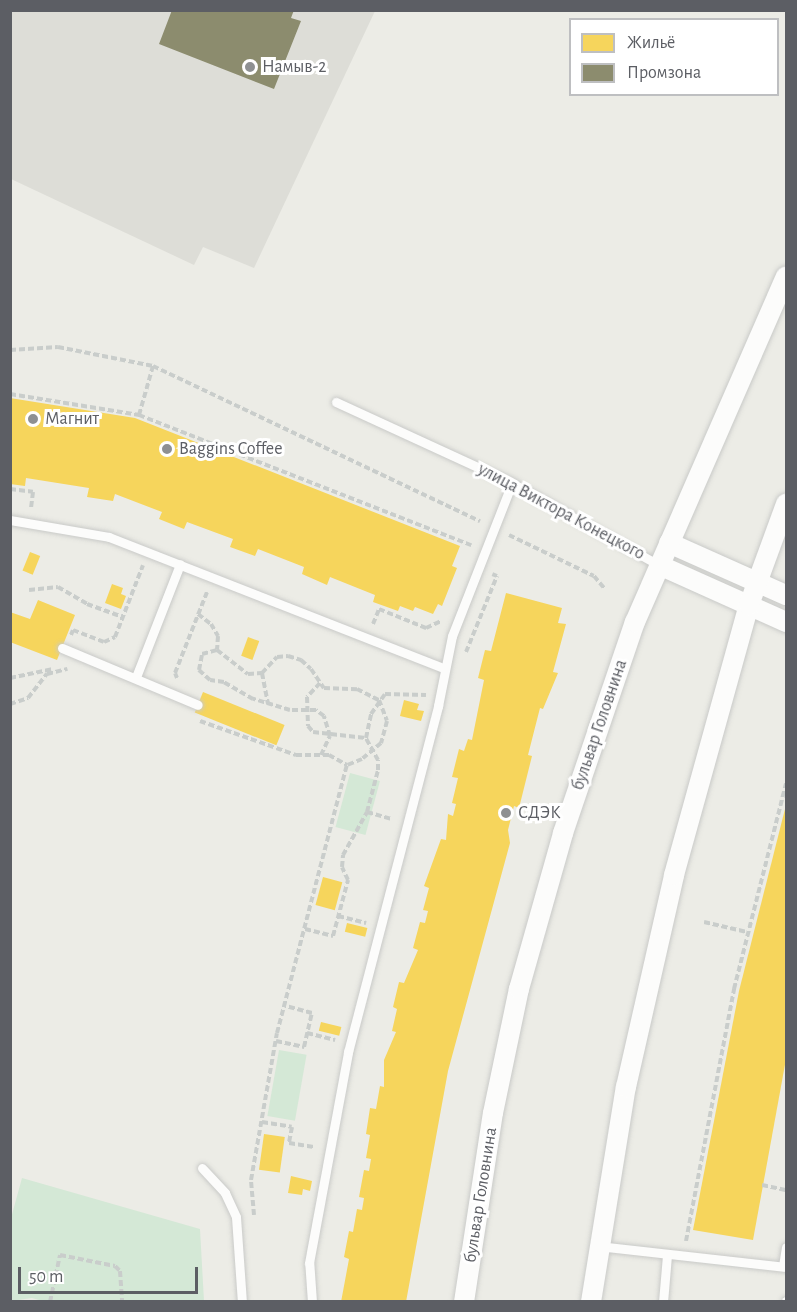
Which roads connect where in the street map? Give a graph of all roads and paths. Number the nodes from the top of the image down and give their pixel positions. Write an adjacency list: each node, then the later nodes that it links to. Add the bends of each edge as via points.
1 (786, 277): 13 (street, бульвар Головнина)
2 (10, 350): 3 (path, via 58,347)
3 (153, 366): 6 (path); 12 (path)
4 (10, 394): 6 (path)
5 (336, 402): 7 (lane, улица Виктора Конецкого)
6 (139, 415): 14 (path)
7 (512, 483): 12 (lane); 17 (lane, улица Виктора Конецкого)
8 (10, 489): 9 (path, via 33,492)
9 (32, 499)
10 (786, 504): 19 (street)
11 (10, 520): 15 (lane, via 109,537)
12 (493, 528): 20 (path, via 594,576); 33 (lane)
13 (669, 543): 17 (street, бульвар Головнина); 19 (street, улица Виктора Конецкого)
14 (471, 545)
15 (148, 552): 16 (lane); 27 (path)
16 (180, 564): 18 (lane); 36 (lane)
17 (659, 565): 24 (street, улица Виктора Конецкого); 75 (street, бульвар Головнина, via 635,622 562,833 519,989 493,1113)
18 (213, 577): 25 (path); 33 (lane)
19 (757, 581): 23 (street, улица Виктора Конецкого); 24 (street)
20 (604, 588)
21 (29, 590): 27 (path, via 58,587 87,604)
22 (491, 591): 30 (path)
23 (786, 595)
24 (749, 605): 29 (street, улица Виктора Конецкого); 66 (street, via 674,875 626,1087)
25 (198, 614): 32 (path, via 214,630); 41 (path, via 175,673 180,685 198,692)
26 (377, 614): 28 (path, via 379,609 426,628)
27 (123, 617): 31 (path, via 115,637 104,642 73,630)
28 (442, 621)
29 (786, 622)
30 (471, 644)
31 (64, 649): 36 (lane)
32 (217, 650): 35 (path, via 243,672); 42 (path, via 202,654 199,670 203,675)
33 (443, 668): 39 (lane)
34 (55, 669): 37 (path)
35 (262, 673): 38 (path, via 277,657 288,656 301,660); 42 (path)
36 (136, 677): 41 (lane)
37 (10, 678)
38 (320, 683): 40 (path, via 329,691 357,689); 43 (path, via 309,692)
39 (440, 696): 40 (path, via 394,692); 50 (lane)
40 (379, 700): 45 (path, via 371,714); 46 (path, via 387,721 381,743)
41 (195, 704)
42 (268, 704): 43 (path, via 290,710)
43 (307, 709): 44 (path, via 324,716); 44 (path, via 313,732)
44 (330, 736): 45 (path); 47 (path)
45 (366, 738): 46 (path)
46 (373, 752): 49 (path, via 378,770); 54 (path, via 346,765)
47 (321, 755)
48 (786, 783): 55 (path)
49 (367, 812): 50 (path); 51 (path, via 343,855 342,867 348,880)
50 (408, 823): 53 (lane)
51 (338, 916): 53 (path); 54 (path, via 333,936)
52 (704, 922): 55 (path)
53 (381, 927): 59 (lane)
54 (305, 929): 56 (path)
55 (747, 933): 69 (path)
56 (285, 1006): 57 (path, via 312,1013); 58 (path)
57 (306, 1033): 58 (path, via 304,1047); 59 (path)
58 (276, 1041): 60 (path)
59 (350, 1044): 61 (lane)
60 (262, 1122): 61 (path, via 292,1127 289,1143); 65 (path, via 251,1180)
61 (330, 1150): 74 (lane, via 309,1263)
62 (202, 1168): 73 (lane, via 225,1193 236,1216)
63 (762, 1185): 64 (path)
64 (786, 1190)
65 (255, 1224)
66 (598, 1246): 68 (lane); 76 (street)
67 (786, 1247): 70 (lane)
68 (667, 1255): 69 (lane); 77 (lane)
69 (683, 1256): 70 (lane)
70 (785, 1266)
71 (50, 1302): 72 (path, via 60,1255 115,1266 120,1271)
72 (122, 1302)
73 (242, 1302)
74 (312, 1302)
75 (464, 1302)
76 (591, 1302)
77 (663, 1302)

